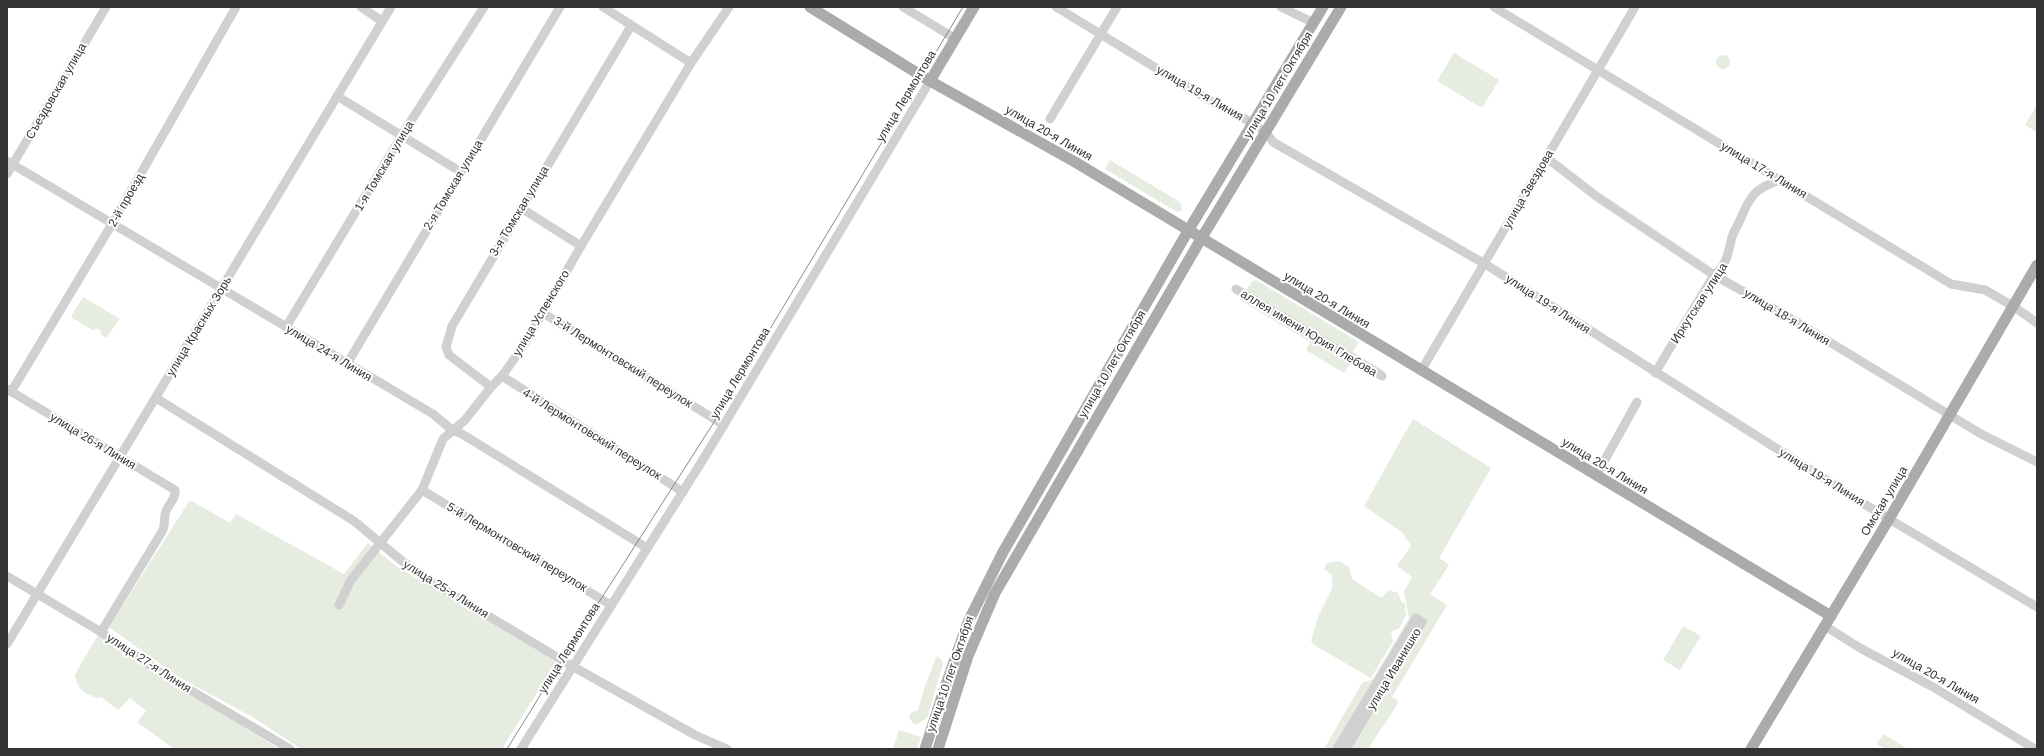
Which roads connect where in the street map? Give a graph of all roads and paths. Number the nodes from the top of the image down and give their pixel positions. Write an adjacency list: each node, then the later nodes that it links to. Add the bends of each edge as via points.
1 (106, 7): 33 (street, Съездовская улица)
2 (236, 7): 38 (street, 2-й проезд)
3 (361, 7): 19 (street)
4 (391, 7): 19 (street, улица Красных Зорь)
5 (484, 7): 31 (street, 1-я Томская улица)
6 (560, 7): 34 (street, 2-я Томская улица)
7 (603, 7): 21 (street)
8 (729, 7): 24 (street, улица Успенского)
9 (810, 7): 26 (main road, улица 20-я Линия)
10 (904, 7): 23 (street)
11 (974, 7): 23 (main road, улица Лермонтова)
12 (1056, 7): 22 (street, улица 19-я Линия)
13 (1117, 7): 22 (street)
14 (1281, 7): 20 (street)
15 (1324, 7): 20 (main road, улица 10 лет Октября)
16 (1341, 7): 30 (main road, улица 10 лет Октября)
17 (1494, 7): 25 (street, улица 17-я Линия)
18 (1635, 7): 25 (street, улица Звездова)
19 (382, 21): 27 (street, улица Красных Зорь)
20 (1314, 23): 29 (main road, улица 10 лет Октября)
21 (631, 26): 24 (street); 37 (street, 3-я Томская улица)
22 (1101, 34): 28 (street); 29 (street, улица 19-я Линия, via 1223,109)
23 (956, 39): 26 (main road, улица Лермонтова)
24 (692, 63): 41 (street, улица Успенского)
25 (1598, 70): 32 (street, улица Звездова); 36 (street, улица 17-я Линия)
26 (930, 81): 39 (main road, улица 20-я Линия, via 1057,152); 61 (street, улица Лермонтова)
27 (337, 96): 31 (street); 45 (street, улица Красных Зорь)
28 (1050, 119)
29 (1253, 123): 30 (street, улица 19-я Линия); 39 (main road, улица 10 лет Октября)
30 (1266, 131): 40 (main road, улица 10 лет Октября); 42 (street, улица 19-я Линия, via 1273,142)
31 (402, 135): 34 (street); 50 (street, 1-я Томская улица)
32 (1547, 158): 42 (street, улица Звездова); 44 (street, улица 18-я Линия, via 1596,196)
33 (10, 163): 35 (street, Съездовская улица); 38 (street, улица 24-я Линия)
34 (461, 172): 51 (street, 2-я Томская улица)
35 (7, 174)
36 (1780, 180): 44 (street, Иркутская улица, via 1763,186 1754,193 1732,236 1726,262); 47 (street, улица 17-я Линия, via 1951,284 1985,290)
37 (520, 208): 41 (street); 56 (street, 3-я Томская улица, via 447,337 446,347 449,355)
38 (112, 224): 45 (street, улица 24-я Линия); 57 (street, 2-й проезд)
39 (1188, 231): 40 (main road, улица 20-я Линия); 84 (main road, улица 10 лет Октября, via 987,583 957,651)
40 (1200, 239): 52 (main road, улица 20-я Линия); 85 (main road, улица 10 лет Октября, via 995,593 968,656)
41 (581, 246): 48 (street, улица Успенского)
42 (1485, 264): 52 (street, улица Звездова); 53 (street, улица 19-я Линия)
43 (2037, 265): 47 (main road, Омская улица)
44 (1714, 275): 53 (street, Иркутская улица); 60 (street, улица 18-я Линия, via 1790,318)
45 (221, 289): 50 (street, улица 24-я Линия); 58 (street, улица Красных Зорь)
46 (1236, 289): 55 (street, аллея имени Юрия Глебова)
47 (2013, 306): 49 (street, улица 17-я Линия); 60 (main road, Омская улица)
48 (543, 312): 54 (street, улица Успенского); 61 (street, 3-й Лермонтовский переулок)
49 (2037, 323)
50 (286, 327): 51 (street, улица 24-я Линия)
51 (347, 364): 62 (street, улица 24-я Линия, via 433,414)
52 (1421, 371): 65 (main road, улица 20-я Линия)
53 (1655, 373): 68 (street, улица 19-я Линия)
54 (502, 376): 56 (street, улица Успенского); 67 (street, 4-й Лермонтовский переулок)
55 (1382, 376)
56 (490, 387): 62 (street, улица Успенского, via 465,420)
57 (9, 390): 63 (street, улица 26-я Линия)
58 (156, 398): 63 (street, улица Красных Зорь); 69 (street, улица 25-я Линия, via 354,521)
59 (1637, 402): 65 (street)
60 (1950, 416): 64 (street, улица 18-я Линия, via 2001,446); 68 (main road, Омская улица)
61 (724, 425): 67 (street, улица Лермонтова)
62 (452, 430): 66 (street, улица Успенского, via 440,446); 70 (street, улица 24-я Линия)
63 (120, 457): 72 (street, улица Красных Зорь); 78 (street, улица 26-я Линия, via 171,487 175,490 175,495 165,513 163,530)
64 (2037, 462)
65 (1596, 476): 76 (main road, улица 20-я Линия)
66 (422, 490): 69 (street, улица Успенского); 74 (street, 5-й Лермонтовский переулок)
67 (683, 492): 70 (street, улица Лермонтова)
68 (1889, 519): 75 (street, улица 19-я Линия); 76 (main road, Омская улица)
69 (381, 543): 73 (street, улица Успенского, via 351,580); 80 (street, улица 25-я Линия, via 402,562 430,581)
70 (647, 548): 74 (street, улица Лермонтова)
71 (7, 576): 72 (street, улица 27-я Линия)
72 (37, 593): 78 (street, улица 27-я Линия); 79 (street, улица Красных Зорь)
73 (339, 605)
74 (611, 605): 80 (street, улица Лермонтова)
75 (2037, 607)
76 (1831, 616): 77 (main road, Омская улица)
77 (1825, 626): 88 (main road, Омская улица); 89 (street, улица 20-я Линия)
78 (101, 632): 81 (street, улица 27-я Линия, via 160,672)
79 (7, 644)
80 (572, 666): 82 (street, улица Лермонтова); 83 (street, улица 25-я Линия, via 695,735)
81 (290, 749)
82 (521, 749)
83 (727, 749)
84 (925, 749)
85 (938, 749)
86 (1337, 749): 87 (street, улица Иванишко, via 1416,618 1422,622)
87 (1346, 749)
88 (1751, 749)
89 (2035, 749)

